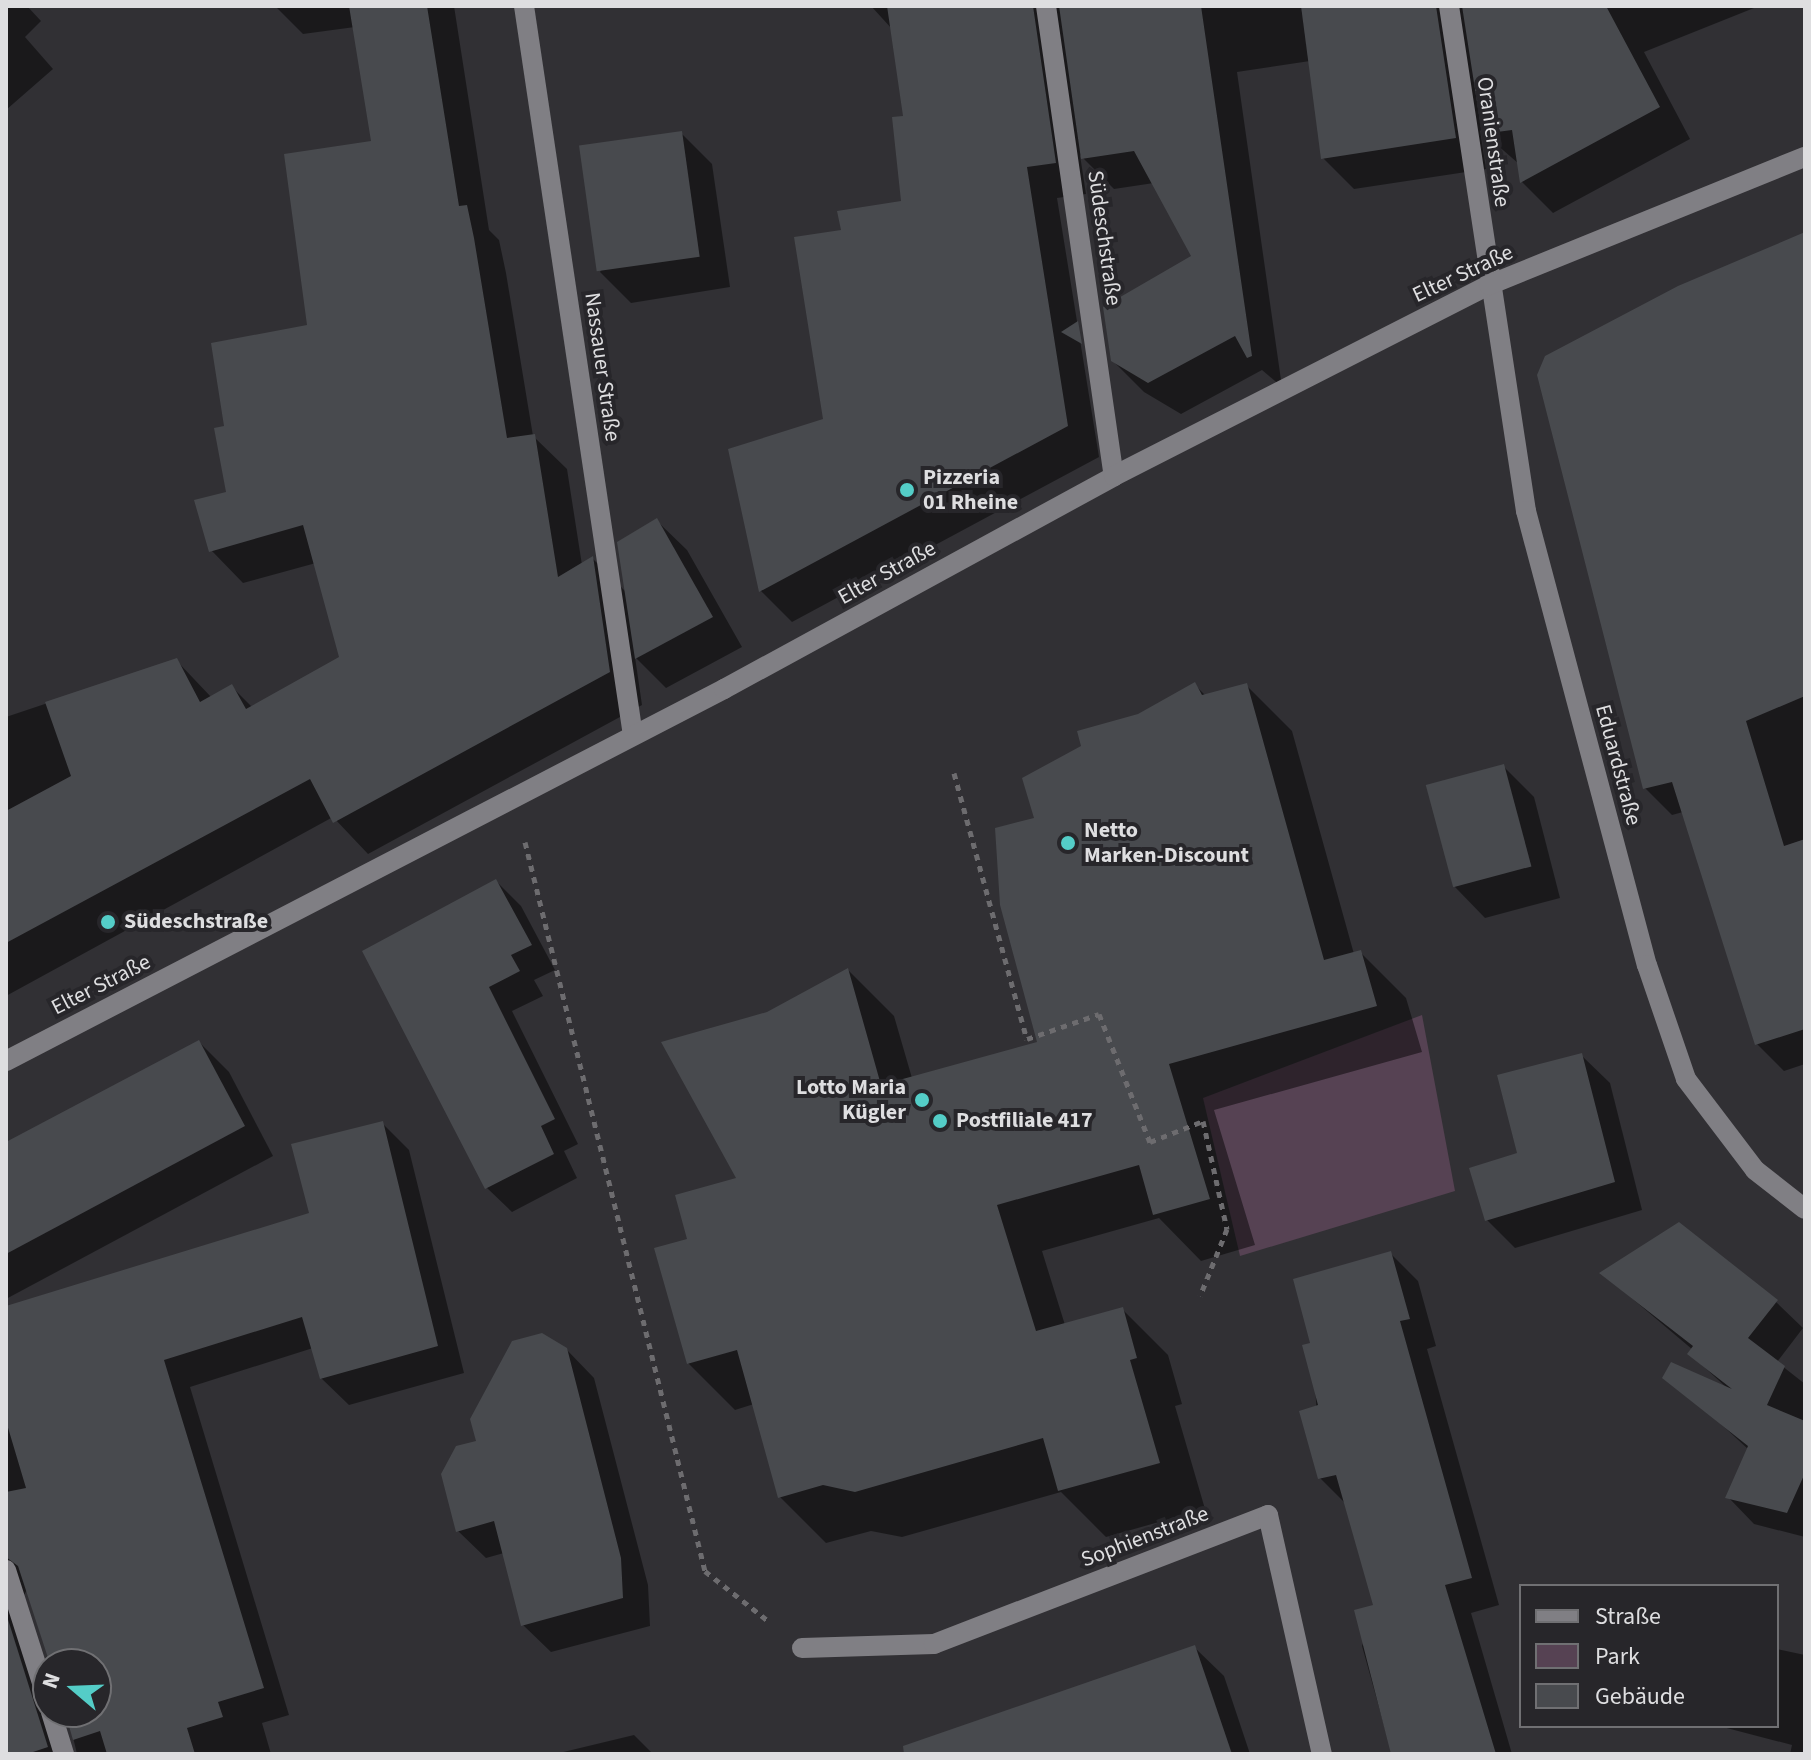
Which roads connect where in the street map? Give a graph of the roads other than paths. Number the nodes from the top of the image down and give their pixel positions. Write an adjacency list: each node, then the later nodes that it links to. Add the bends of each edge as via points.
1 (524, 6): 7 (street, Nassauer Straße)
2 (1046, 6): 6 (street, Südeschstraße)
3 (1449, 6): 5 (street, Oranienstraße)
4 (1805, 157): 5 (street, Elter Straße)
5 (1489, 285): 6 (street, Elter Straße); 9 (street, Eduardstraße, via 1526,511 1647,965 1686,1079 1755,1170)
6 (1114, 476): 7 (street, Elter Straße)
7 (633, 735): 8 (street, Elter Straße)
8 (6, 1061)
9 (1805, 1209)
10 (6, 1570): 12 (street)
11 (802, 1648): 15 (street, Sophienstraße, via 934,1644 1268,1515)
12 (32, 1652)
13 (56, 1728): 14 (street)
14 (64, 1754)
15 (1322, 1754)

